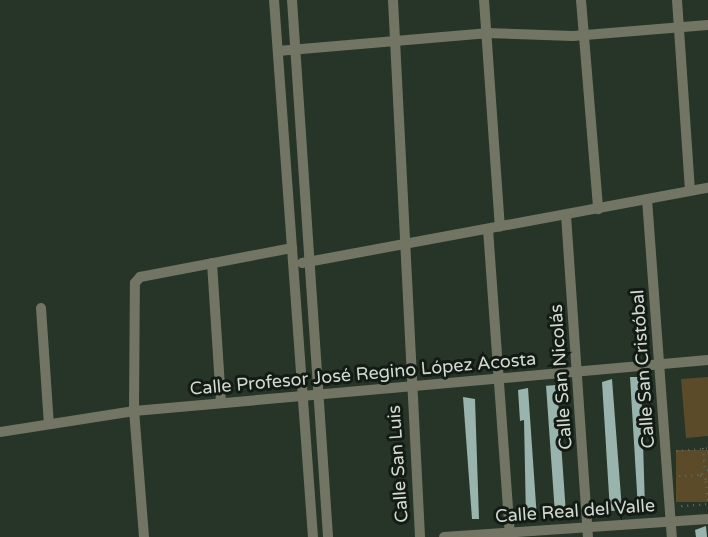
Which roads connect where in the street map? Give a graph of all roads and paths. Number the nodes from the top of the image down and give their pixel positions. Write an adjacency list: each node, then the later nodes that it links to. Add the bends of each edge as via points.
1 (274, 0): 12 (street)
2 (292, 0): 13 (street)
3 (393, 0): 11 (street, Calle San Luis)
4 (484, 0): 9 (street)
5 (581, 0): 10 (street)
6 (677, 0): 8 (street)
7 (708, 25): 8 (street)
8 (679, 28): 10 (street); 15 (street)
9 (486, 33): 10 (street); 11 (street); 19 (street)
10 (584, 33): 17 (street)
11 (396, 41): 13 (street); 21 (street, Calle San Luis)
12 (279, 51): 13 (street); 22 (street)
13 (295, 51): 23 (street)
14 (708, 188): 15 (street)
15 (690, 191): 16 (street)
16 (647, 199): 17 (street); 28 (street, Calle San Cristóbal)
17 (598, 209): 18 (street)
18 (566, 214): 19 (street); 29 (street, Calle San Nicolás)
19 (500, 226): 20 (street)
20 (488, 229): 21 (street); 30 (street)
21 (403, 244): 23 (street); 31 (street, Calle San Luis)
22 (292, 248): 24 (street); 25 (street)
23 (308, 262): 25 (street); 32 (street)
24 (212, 263): 34 (street); 35 (street, via 135,283)
25 (293, 266): 33 (street)
26 (41, 308): 36 (street)
27 (708, 360): 28 (street, Calle Profesor José Regino López Acosta)
28 (660, 364): 29 (street, Calle Profesor José Regino López Acosta); 50 (street, Calle San Cristóbal)
29 (577, 371): 30 (street, Calle Profesor José Regino López Acosta); 51 (street, Calle San Nicolás)
30 (499, 378): 31 (street, Calle Profesor José Regino López Acosta); 52 (street)
31 (409, 386): 32 (street, Calle Profesor José Regino López Acosta); 56 (street, Calle San Luis)
32 (317, 394): 33 (street, Calle Profesor José Regino López Acosta); 55 (street)
33 (303, 395): 34 (street, Calle Profesor José Regino López Acosta); 54 (street)
34 (221, 403): 35 (street, Calle Profesor José Regino López Acosta)
35 (134, 411): 36 (street, Calle Profesor José Regino López Acosta); 53 (street)
36 (49, 424): 37 (street, Calle Profesor José Regino López Acosta)
37 (0, 432)
38 (703, 448): 39 (path); 40 (path, via 675,451); 42 (path)
39 (708, 448)
40 (675, 459)
41 (676, 468): 44 (path)
42 (706, 469): 43 (path)
43 (700, 475): 44 (path); 45 (path)
44 (676, 477): 46 (path)
45 (707, 481): 48 (path)
46 (677, 486)
47 (677, 496): 48 (path, via 678,506)
48 (708, 504)
49 (708, 519): 50 (street, Calle Real del Valle)
50 (670, 520): 51 (street, Calle Real del Valle); 58 (street, Calle San Cristóbal)
51 (588, 532): 52 (street, Calle Real del Valle)
52 (510, 534): 57 (street, Calle Real del Valle)
53 (144, 537)
54 (313, 537)
55 (328, 537)
56 (420, 537)
57 (444, 537)
58 (672, 537)

